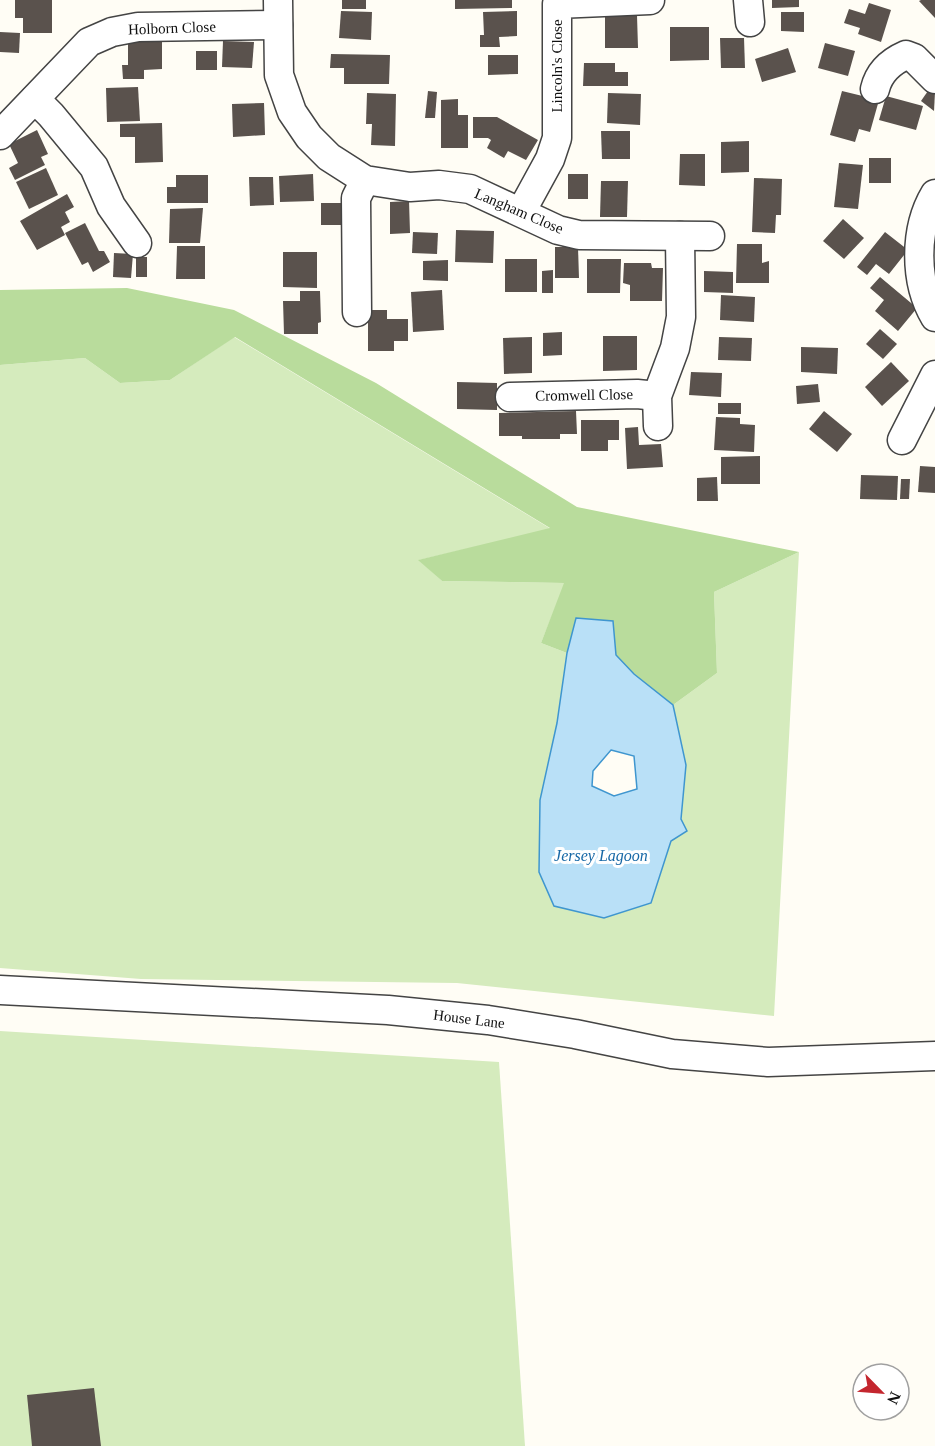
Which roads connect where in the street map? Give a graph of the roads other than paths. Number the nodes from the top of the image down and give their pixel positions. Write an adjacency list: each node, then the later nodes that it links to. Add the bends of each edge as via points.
1 (650, 0): 9 (street, Lincoln's Close, via 557,4 557,138)
2 (278, 12): 5 (street, Holborn Close, via 112,32 89,42); 7 (street, Langham Close, via 279,75 292,112 329,157)
3 (935, 79): 4 (street, via 906,55 882,71)
4 (875, 89)
5 (35, 99): 6 (street, Holborn Close); 12 (street, via 94,167 111,206)
6 (0, 135)
7 (365, 180): 9 (street, Langham Close, via 410,187 470,189); 13 (street, via 356,198)
8 (935, 194): 14 (street, via 921,230 919,263 924,291)
9 (521, 212): 10 (street, Langham Close, via 558,230 579,235)
10 (680, 236): 11 (street, Langham Close); 16 (street, via 681,317 675,348)
11 (710, 236)
12 (137, 243)
13 (357, 312)
14 (935, 317)
15 (935, 375): 19 (street)
16 (657, 396): 17 (street, Cromwell Close); 18 (street)
17 (510, 397)
18 (658, 426)
19 (902, 440)
20 (0, 990): 21 (street, House Lane, via 388,1010 488,1020 672,1054 768,1062)
21 (935, 1056)

